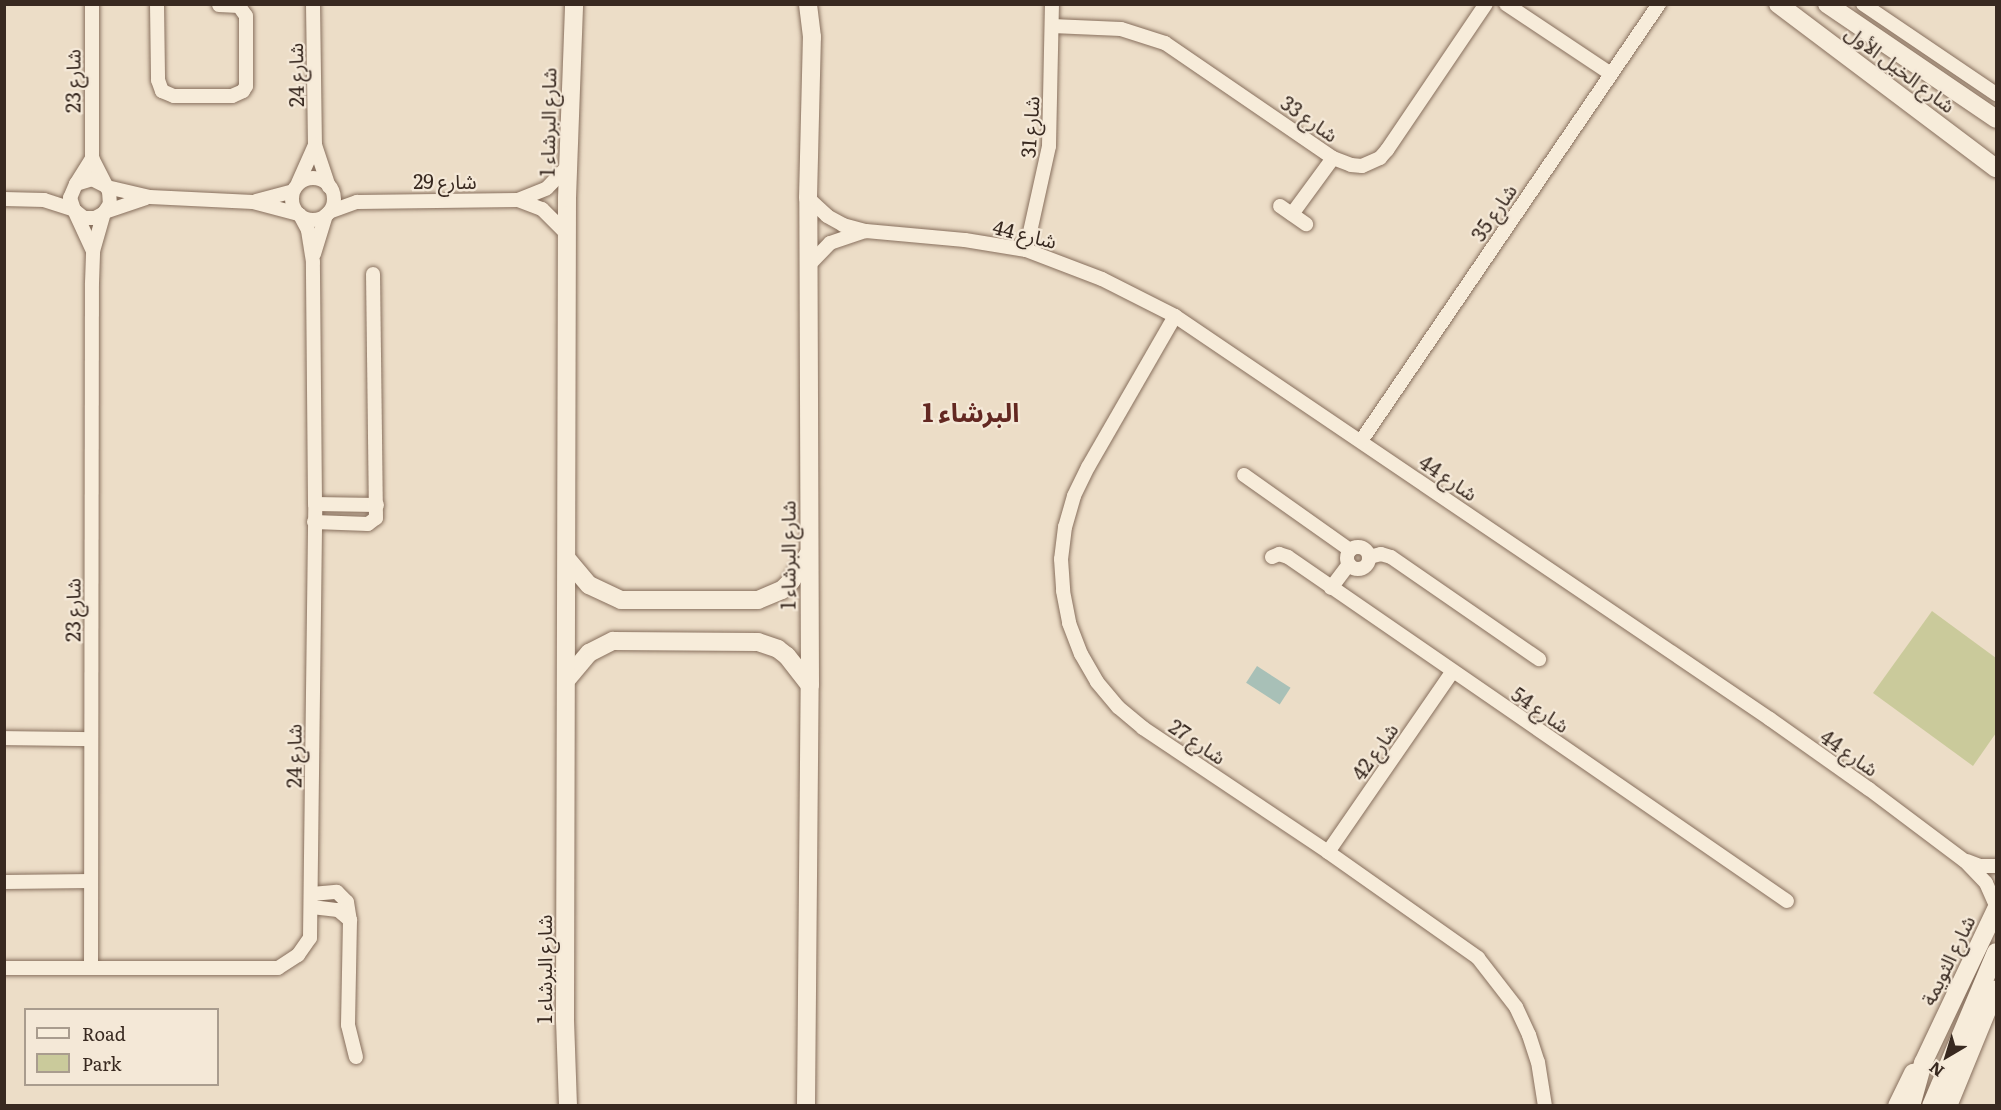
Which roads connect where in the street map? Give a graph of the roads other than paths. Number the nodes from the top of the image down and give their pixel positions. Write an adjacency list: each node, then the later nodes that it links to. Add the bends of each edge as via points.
1 (92, 4): 19 (street, شارع 23)
2 (157, 4): 12 (street, via 158,80 162,91 174,96 232,96 246,86 246,16 239,6)
3 (313, 4): 18 (street, شارع 24)
4 (574, 4): 21 (street, شارع البرشاء 1)
5 (808, 4): 29 (street, شارع البرشاء 1, via 812,37)
6 (1052, 4): 14 (street, شارع 31)
7 (1486, 4): 20 (street, شارع 33, via 1380,158 1362,166)
8 (1506, 4): 15 (street)
9 (1778, 4): 22 (street, شارع الخيل الأول)
10 (1827, 4): 17 (street, شارع الخيل الأول)
11 (1863, 4): 16 (street)
12 (219, 5)
13 (1658, 5): 15 (street, شارع 35)
14 (1052, 26): 20 (street, شارع 33, via 1121,29 1165,43); 41 (street, شارع 31, via 1049,146)
15 (1611, 74): 47 (street, شارع 35)
16 (1996, 94)
17 (1996, 119)
18 (315, 145): 25 (street, شارع 24); 26 (street, شارع 24)
19 (92, 158): 23 (street); 24 (street, شارع 23)
20 (1333, 158): 38 (street, via 1286,210)
21 (568, 166): 31 (street, شارع 29, via 547,188); 40 (street, شارع البرشاء 1)
22 (1996, 168)
23 (75, 185): 24 (street, via 92,179); 28 (street); 34 (street, via 70,198)
24 (106, 187): 27 (street); 35 (street, via 110,200)
25 (296, 187): 26 (street, via 307,179 317,179); 32 (street); 37 (street, via 292,203)
26 (330, 188): 33 (street, شارع 29); 36 (street, via 333,199)
27 (150, 197): 32 (street); 35 (street)
28 (36, 198): 30 (street); 34 (street)
29 (808, 198): 39 (street, شارع 44, via 837,223); 44 (street, شارع البرشاء 1)
30 (4, 199)
31 (518, 200): 33 (street, شارع 29); 40 (street, شارع 29, via 542,209)
32 (254, 201): 37 (street)
33 (372, 201): 36 (street, شارع 29)
34 (75, 211): 35 (street, via 90,219); 42 (street, شارع 23)
35 (105, 212): 42 (street, شارع 23)
36 (327, 213): 37 (street, via 310,219); 43 (street, شارع 24)
37 (299, 214): 43 (street, شارع 24, via 308,230)
38 (1306, 224)
39 (866, 231): 41 (street, شارع 44, via 942,237); 44 (street, شارع 44, via 830,243)
40 (567, 234): 54 (street, شارع البرشاء 1)
41 (1026, 250): 46 (street, شارع 44, via 1102,279)
42 (93, 251): 62 (street, شارع 23)
43 (313, 255): 49 (street, شارع 24)
44 (808, 266): 52 (street, شارع البرشاء 1)
45 (373, 274): 50 (street)
46 (1175, 316): 47 (street, شارع 44); 63 (street, شارع 27, via 1074,496 1061,559 1069,623 1092,672 1118,707 1143,728)
47 (1361, 441): 64 (street, شارع 44, via 1770,719)
48 (1244, 475): 55 (street)
49 (315, 504): 50 (street); 51 (street, شارع 24)
50 (377, 505): 51 (street, via 376,518 368,525)
51 (314, 522): 68 (street, شارع 24)
52 (809, 553): 54 (street, via 782,590 758,600 621,600 589,585); 60 (street, شارع البرشاء 1)
53 (1272, 557): 56 (street, شارع 54, via 1285,555)
54 (567, 559): 59 (street, شارع البرشاء 1)
55 (1352, 561): 56 (street); 57 (street, via 1365,566 1369,557 1391,557)
56 (1335, 590): 58 (street, شارع 54)
57 (1539, 659)
58 (1452, 672): 63 (street, شارع 42); 69 (street, شارع 54)
59 (568, 678): 60 (street, via 589,653 614,641 758,642 787,656); 77 (street, شارع البرشاء 1)
60 (810, 685): 78 (street, شارع البرشاء 1)
61 (4, 738): 62 (street)
62 (91, 739): 66 (street, شارع 23)
63 (1328, 852): 79 (street, شارع 27, via 1453,939 1478,958 1498,981 1529,1035)
64 (1965, 861): 65 (street, شارع 44); 70 (street, شارع 44, via 1986,883)
65 (1996, 866)
66 (91, 881): 67 (street); 73 (street, شارع 23)
67 (4, 882)
68 (312, 900): 73 (street, شارع 24, via 310,938 298,955 278,969); 75 (street, via 338,910 350,920 348,1025)
69 (1787, 901)
70 (1996, 907): 76 (street, شارع الثويمة)
71 (1996, 952): 82 (street, شارع الثويمة)
72 (4, 968): 73 (street, شارع 24)
73 (91, 968)
74 (1996, 988): 83 (street)
75 (356, 1057)
76 (1923, 1063): 80 (street, شارع الثويمة); 81 (street, شارع الثويمة)
77 (568, 1106)
78 (806, 1106)
79 (1545, 1106)
80 (1897, 1106)
81 (1911, 1106)
82 (1931, 1106)
83 (1948, 1106)

